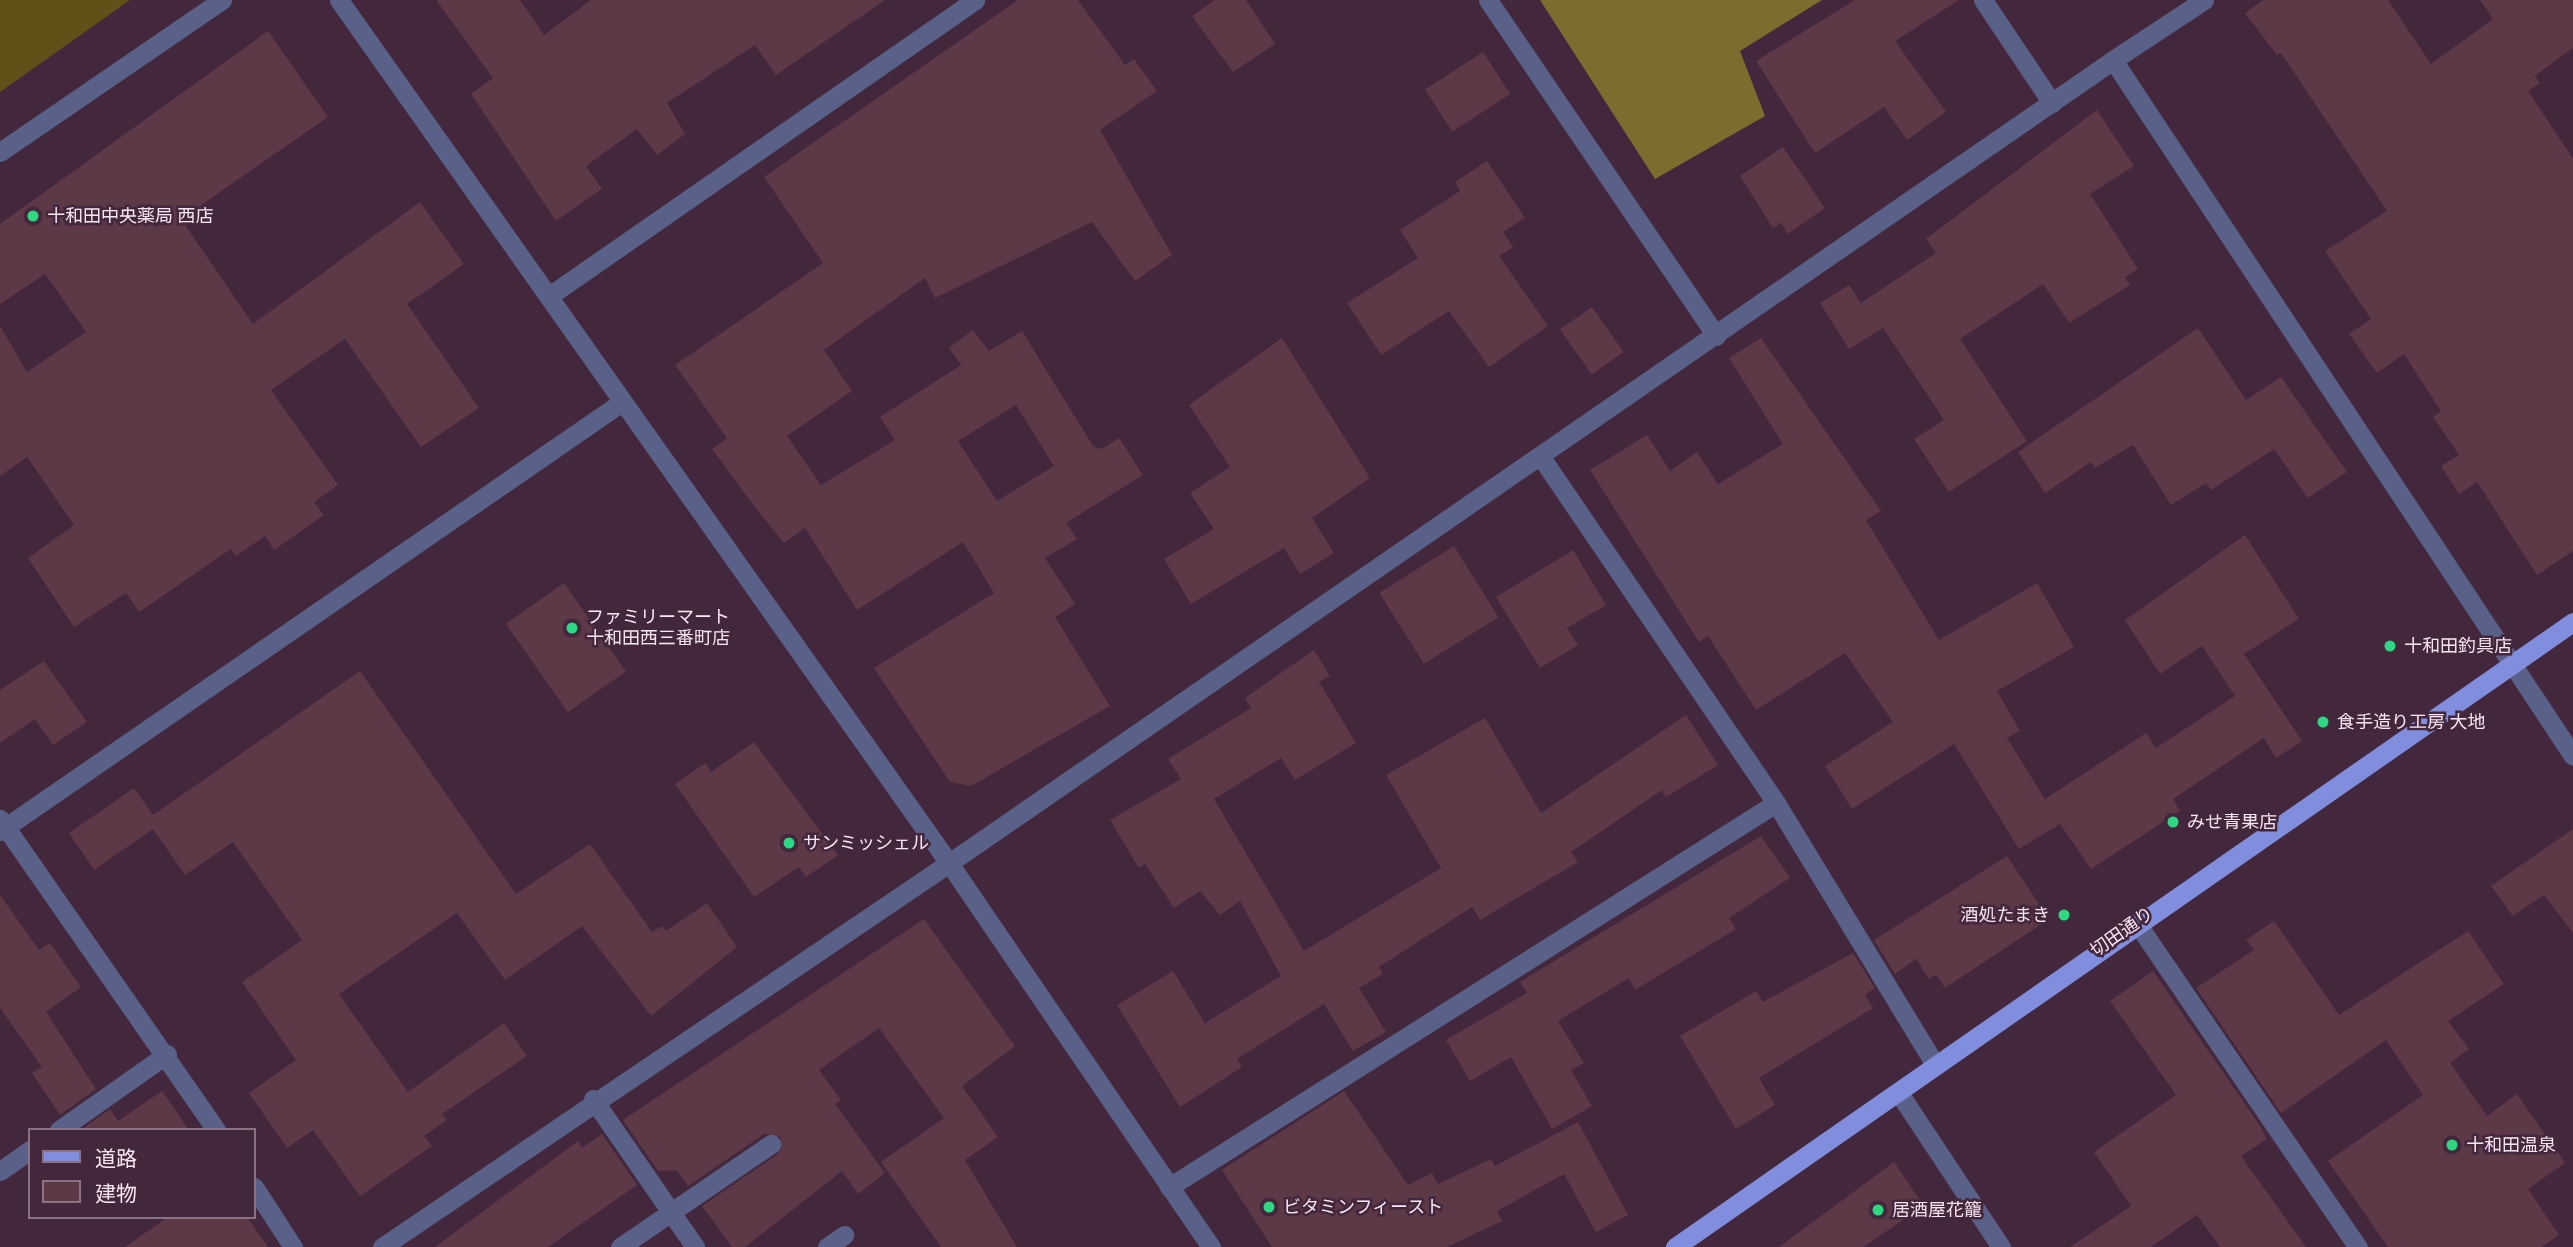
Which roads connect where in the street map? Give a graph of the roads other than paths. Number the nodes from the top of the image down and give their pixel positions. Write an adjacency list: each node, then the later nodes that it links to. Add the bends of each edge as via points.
1 (222, 0): 9 (street)
2 (339, 0): 10 (street)
3 (975, 0): 10 (street)
4 (1488, 0): 11 (street)
5 (1983, 0): 8 (street)
6 (2204, 0): 7 (street)
7 (2113, 60): 8 (street); 15 (street)
8 (2052, 103): 11 (street)
9 (0, 152)
10 (549, 296): 12 (street)
11 (1716, 336): 13 (street)
12 (619, 404): 18 (street); 19 (street)
13 (1541, 457): 17 (street); 19 (street)
14 (2573, 622): 15 (main road, 切田通り)
15 (2514, 663): 16 (street); 20 (main road, 切田通り)
16 (2573, 756)
17 (1776, 803): 22 (street); 30 (street)
18 (2, 826): 21 (street)
19 (949, 863): 24 (street); 30 (street)
20 (2136, 922): 22 (main road, 切田通り); 42 (street)
21 (167, 1054): 25 (street); 26 (street)
22 (1935, 1064): 23 (main road, 切田通り)
23 (1899, 1093): 40 (main road, 切田通り); 41 (street)
24 (593, 1100): 32 (street); 35 (street)
25 (62, 1128)
26 (215, 1128)
27 (771, 1144): 32 (street)
28 (28, 1151): 29 (street)
29 (0, 1171)
30 (1169, 1187): 39 (street)
31 (256, 1190): 34 (street)
32 (671, 1212): 36 (street); 37 (street)
33 (844, 1235): 38 (street)
34 (293, 1247)
35 (382, 1247)
36 (620, 1247)
37 (695, 1247)
38 (827, 1247)
39 (1211, 1247)
40 (1675, 1247)
41 (2001, 1247)
42 (2358, 1247)

